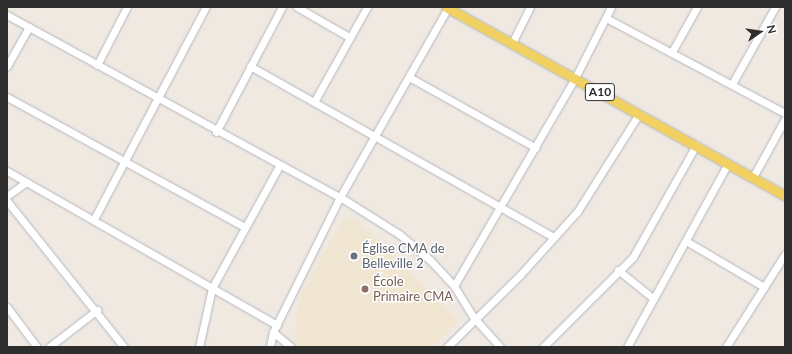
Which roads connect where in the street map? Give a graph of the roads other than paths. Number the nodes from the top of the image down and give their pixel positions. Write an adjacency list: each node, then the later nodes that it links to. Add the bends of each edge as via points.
1 (127, 7): 17 (street)
2 (206, 7): 24 (street)
3 (282, 7): 19 (street)
4 (297, 7): 14 (street)
5 (366, 7): 14 (street)
6 (447, 7): 15 (main road, A10); 20 (street)
7 (530, 7): 15 (street)
8 (611, 7): 12 (street)
9 (697, 7): 16 (street)
10 (775, 7): 22 (street)
11 (7, 15): 13 (street)
12 (606, 18): 16 (street); 21 (street)
13 (29, 27): 17 (street); 18 (street)
14 (349, 37): 25 (street)
15 (512, 43): 21 (main road, A10)
16 (673, 50): 22 (street)
17 (96, 65): 24 (street)
18 (7, 66)
19 (250, 66): 25 (street); 29 (street)
20 (409, 77): 30 (street); 32 (street)
21 (575, 78): 27 (main road, A10); 32 (street)
22 (732, 84): 26 (street)
23 (7, 97): 34 (street)
24 (156, 99): 29 (street); 34 (street)
25 (314, 102): 30 (street)
26 (785, 113)
27 (639, 114): 31 (main road, A10); 46 (street, via 577,212)
28 (785, 118): 37 (street)
29 (216, 132): 35 (street)
30 (376, 138): 41 (street); 43 (street)
31 (696, 146): 33 (main road, A10); 49 (street, via 633,257)
32 (536, 148): 43 (street)
33 (728, 162): 37 (main road, A10); 47 (street)
34 (124, 163): 44 (street); 45 (street)
35 (279, 166): 41 (street); 45 (street)
36 (7, 171): 38 (street)
37 (753, 177): 40 (main road, A10)
38 (26, 182): 39 (street); 44 (street)
39 (7, 196)
40 (785, 196)
41 (340, 197): 50 (street, via 399,234 430,260); 57 (street)
42 (7, 201): 55 (street)
43 (500, 209): 46 (street); 50 (street)
44 (94, 219): 52 (street)
45 (243, 226): 52 (street)
46 (554, 237): 56 (street)
47 (686, 241): 51 (street); 53 (street)
48 (785, 254): 51 (street)
49 (618, 270): 53 (street); 66 (street)
50 (454, 286): 56 (street)
51 (764, 287): 68 (street)
52 (212, 288): 57 (street); 61 (street)
53 (654, 299): 67 (street)
54 (7, 307): 58 (street)
55 (97, 310): 59 (street); 60 (street)
56 (475, 319): 64 (street); 65 (street)
57 (275, 328): 62 (street); 63 (street)
58 (37, 347)
59 (49, 347)
60 (124, 347)
61 (199, 347)
62 (270, 347)
63 (291, 347)
64 (446, 347)
65 (500, 347)
66 (543, 347)
67 (627, 347)
68 (726, 347)

